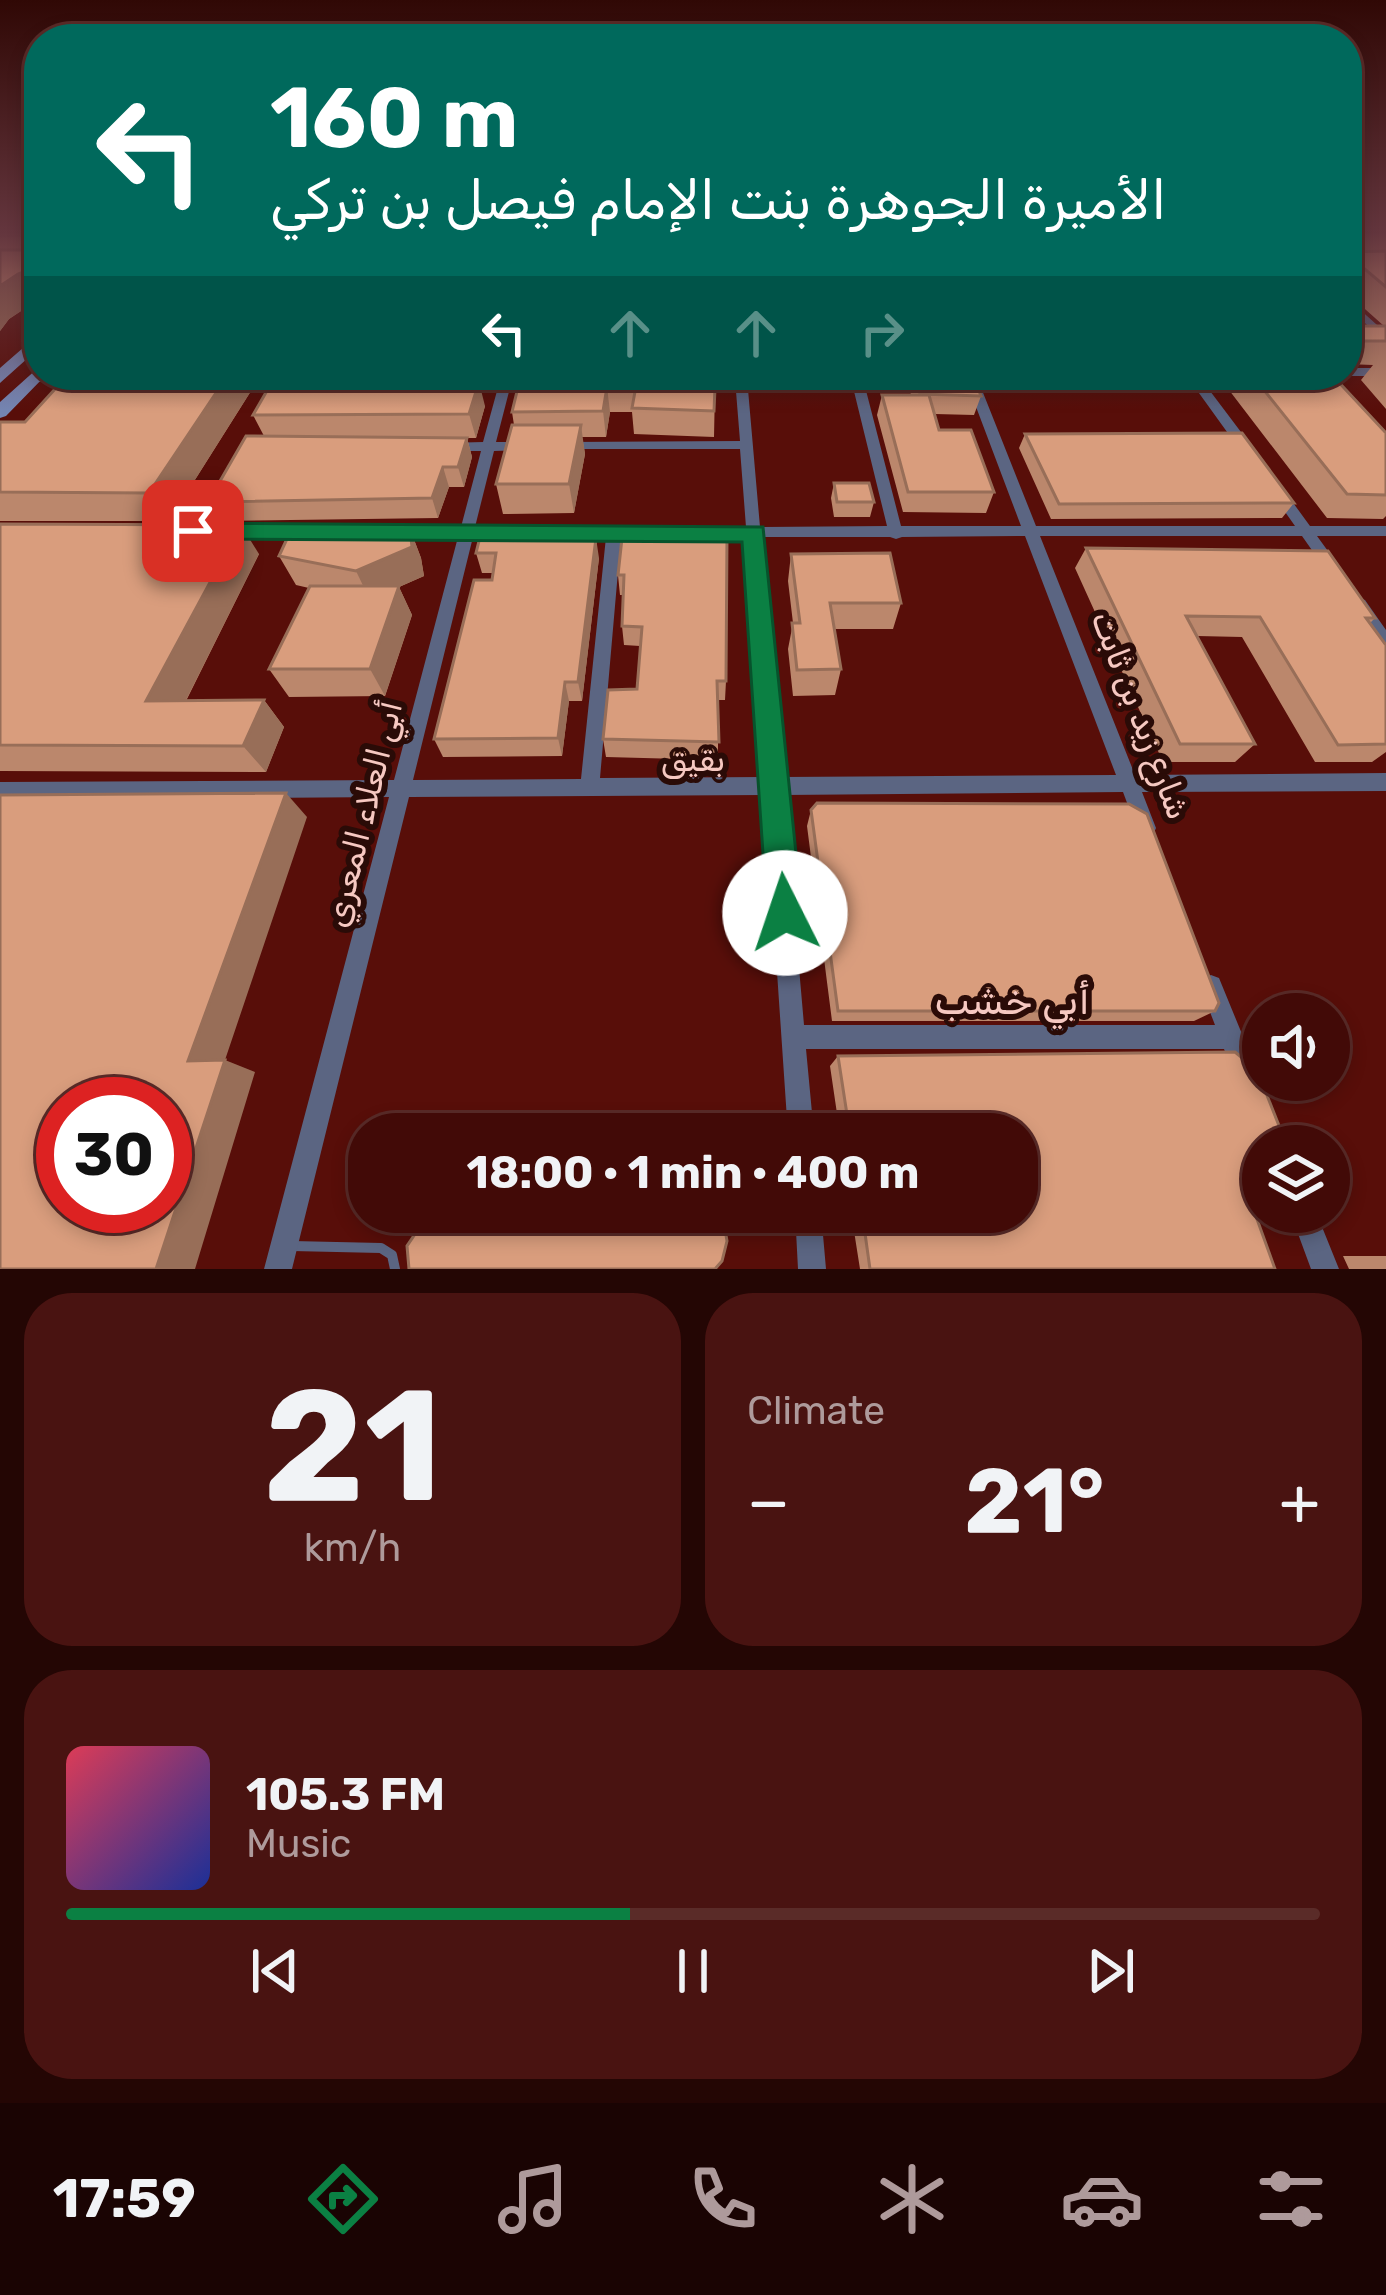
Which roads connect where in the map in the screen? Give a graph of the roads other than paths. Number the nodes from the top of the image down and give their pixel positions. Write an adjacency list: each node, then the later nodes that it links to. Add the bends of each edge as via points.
1 (1362, 316): 2 (street)
2 (1386, 339)
3 (24, 354): 4 (main road)
4 (0, 378)
5 (24, 387): 13 (main road)
6 (274, 390): 12 (street)
7 (503, 390): 14 (street, أبي العلاء المعري)
8 (744, 390): 17 (street)
9 (860, 390): 31 (street)
10 (976, 390): 32 (street, شارع زيد بن ثابت)
11 (1203, 390): 19 (street)
12 (272, 394)
13 (0, 412)
14 (490, 446): 15 (street); 18 (street); 26 (street, أبي العلاء المعري)
15 (537, 446)
16 (560, 446): 17 (street)
17 (746, 446): 30 (street)
18 (423, 447)
19 (1256, 462)
20 (232, 464): 23 (street)
21 (1269, 480): 27 (street)
22 (171, 531): 23 (street)
23 (193, 531): 24 (street)
24 (330, 532)
25 (376, 532): 26 (street)
26 (468, 532): 29 (street); 36 (street, أبي العلاء المعري)
27 (1307, 532): 28 (street); 32 (street); 33 (street)
28 (1386, 532)
29 (614, 533): 30 (street); 37 (street)
30 (754, 533): 31 (street); 38 (street)
31 (896, 534): 32 (street)
32 (1033, 534): 35 (street, شارع زيد بن ثابت)
33 (1382, 633)
34 (1386, 782): 35 (street, بقيق)
35 (1128, 784): 38 (street, بقيق); 40 (street, شارع زيد بن ثابت)
36 (400, 788): 37 (street, بقيق); 39 (street, بقيق); 48 (street, أبي العلاء المعري)
37 (589, 789): 38 (street, بقيق)
38 (777, 789): 42 (street)
39 (0, 791)
40 (1154, 847)
41 (1206, 974): 43 (street)
42 (793, 1036): 43 (street, أبي خشب); 45 (street)
43 (1232, 1037): 44 (street)
44 (1258, 1102)
45 (799, 1113)
46 (809, 1233): 51 (street)
47 (1311, 1233): 52 (street)
48 (284, 1246): 49 (street, أبي العلاء المعري); 50 (lane, via 381,1248)
49 (278, 1269)
50 (395, 1269)
51 (812, 1269)
52 (1325, 1269)

